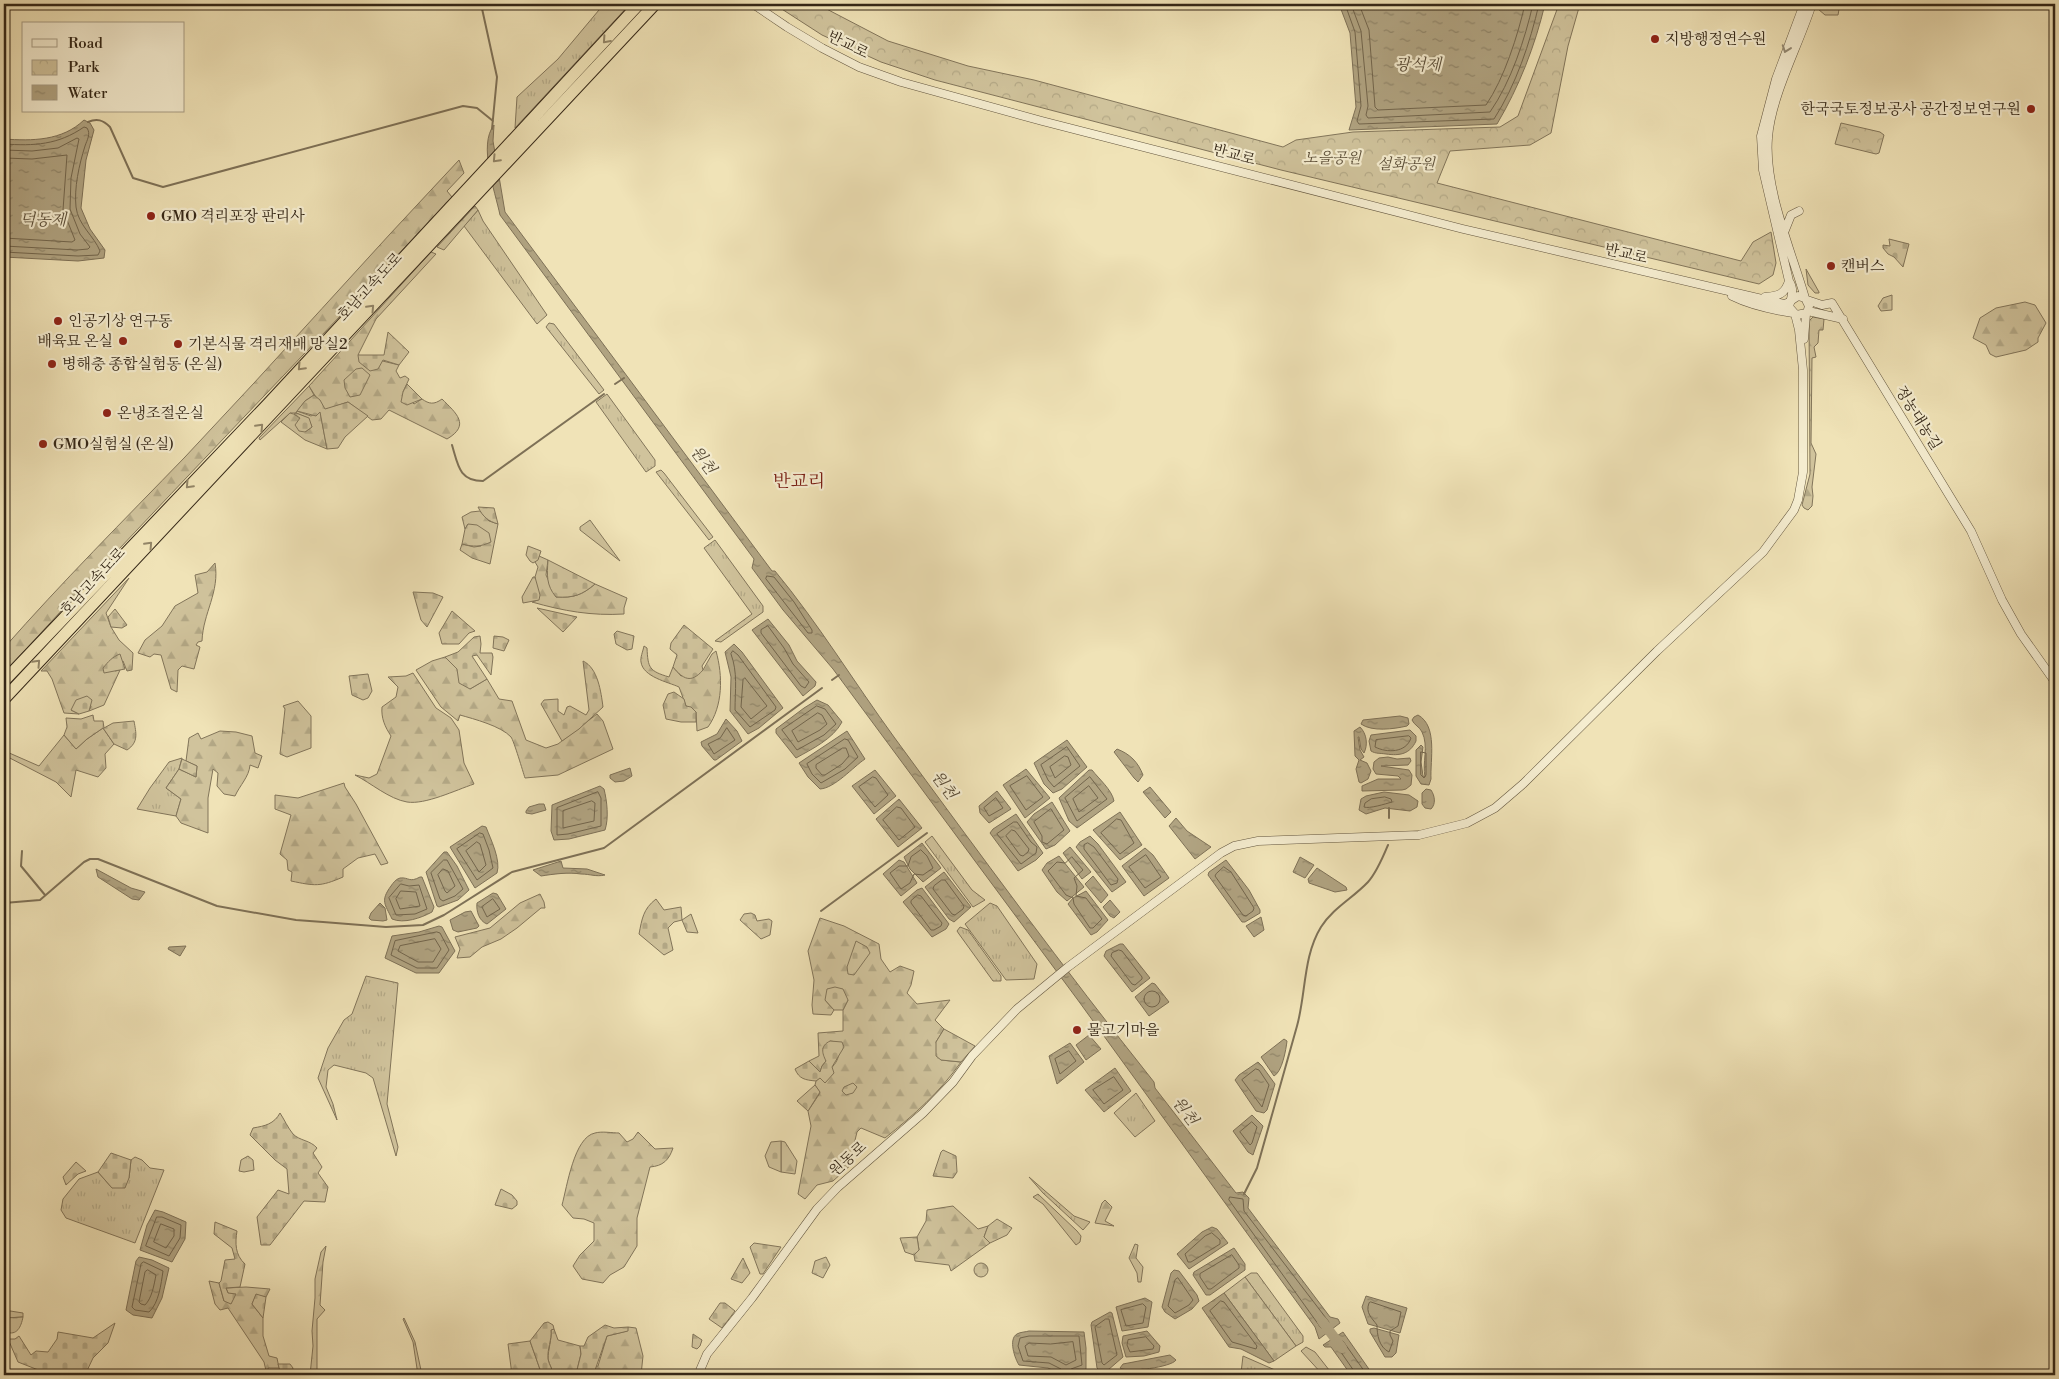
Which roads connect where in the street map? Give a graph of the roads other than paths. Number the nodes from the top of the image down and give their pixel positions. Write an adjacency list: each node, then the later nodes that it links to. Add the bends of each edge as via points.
1 (639, 4): 19 (highway, 호남고속도로, one-way to 19, via 268,404)
2 (655, 4): 21 (highway, 호남고속도로, one-way to 2)
3 (753, 4): 9 (street, 반교로, via 822,48 859,67 901,82 1463,229)
4 (1804, 4): 8 (street, one-way to 8, via 1776,79 1760,136 1766,186)
5 (1812, 4): 7 (street, via 1772,115 1768,138 1770,172)
6 (1799, 211): 7 (street, via 1791,215)
7 (1784, 232): 11 (street)
8 (1789, 281): 10 (street, via 1785,291 1778,296); 12 (street)
9 (1724, 291): 10 (street, 반교로); 15 (street, 반교로, via 1743,301)
10 (1760, 298): 12 (street, 반교로, via 1784,304)
11 (1806, 299): 12 (street, via 1798,296); 13 (street, via 1822,305); 14 (street)
12 (1791, 301): 15 (street, via 1789,307)
13 (1834, 305): 16 (street); 17 (street, 정농대농길)
14 (1807, 312): 15 (street, via 1800,316); 16 (street); 18 (street)
15 (1794, 313): 18 (street)
16 (1825, 314): 17 (street)
17 (1843, 319): 20 (street, 정농대농길, via 1971,531 2021,634)
18 (1803, 370): 22 (street, 원동로, via 1803,472 1798,500 1788,519 1762,552 1523,784 1494,808 1467,823 1419,835 1258,841 1221,852 1017,1009 923,1113 844,1180 817,1209 707,1354)
19 (4, 681)
20 (2055, 682)
21 (4, 699)
22 (698, 1375)

